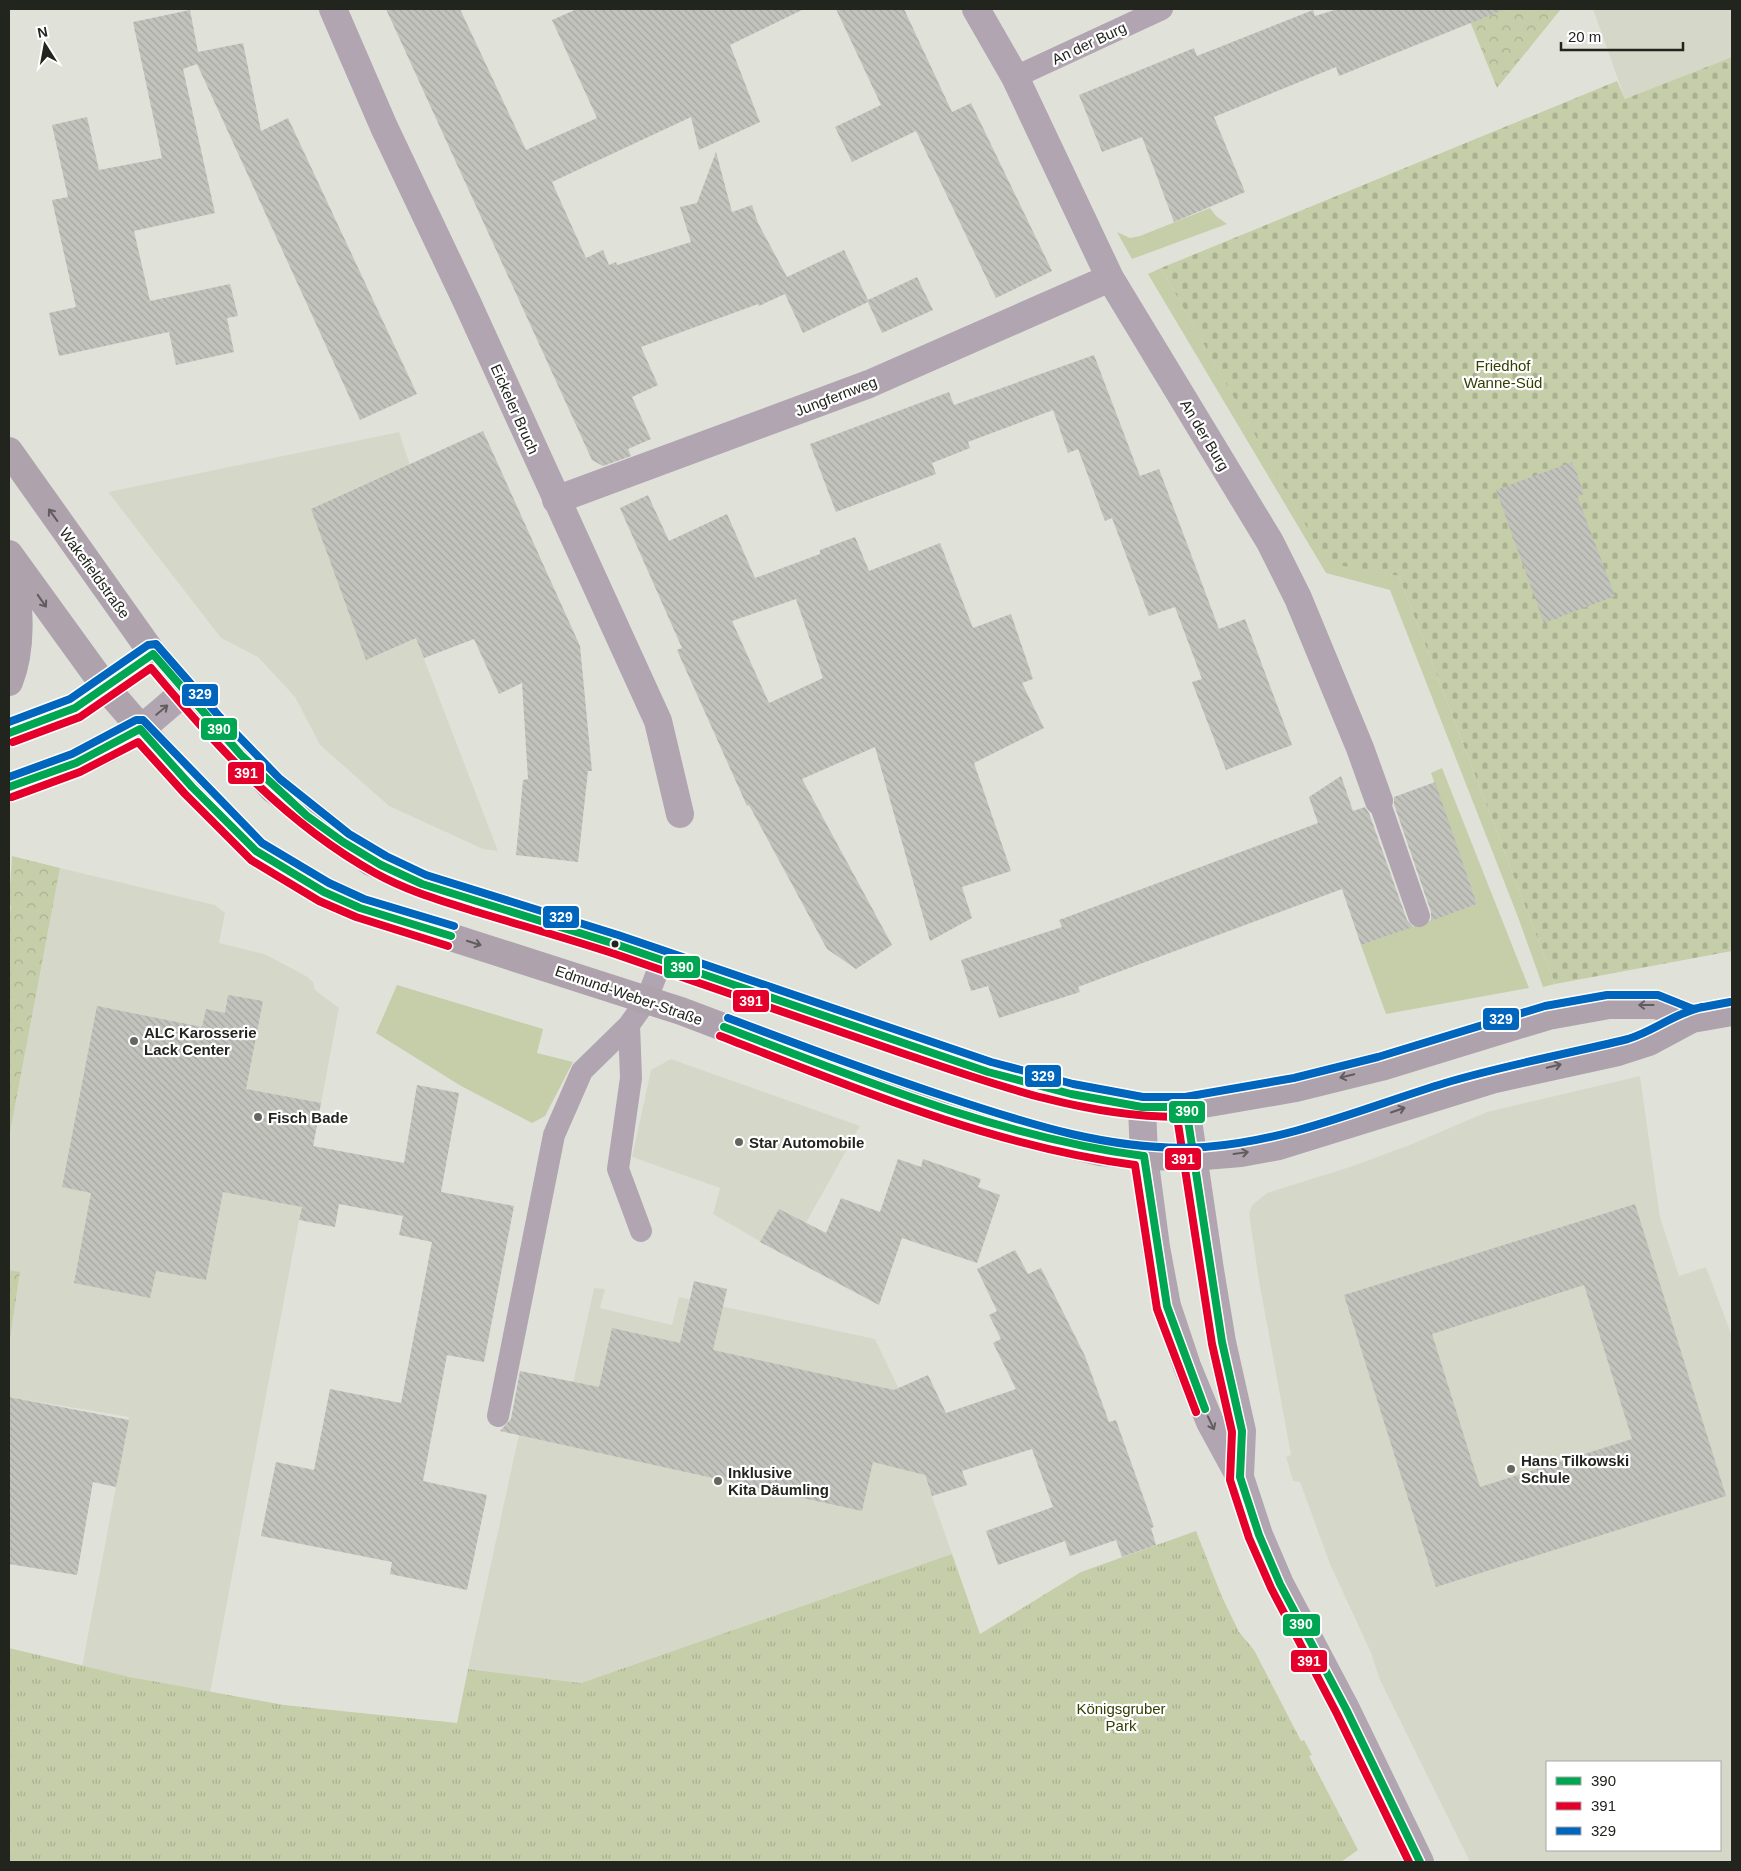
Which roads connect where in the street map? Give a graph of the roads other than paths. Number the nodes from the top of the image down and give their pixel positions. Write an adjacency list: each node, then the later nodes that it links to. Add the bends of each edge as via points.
1 (333, 9): 7 (street, Eickeler Bruch)
2 (976, 9): 4 (street, An der Burg)
3 (1162, 9): 4 (lane, An der Burg)
4 (1015, 76): 5 (street, An der Burg)
5 (1110, 278): 7 (street, Jungfernweg, via 869,384); 16 (street, An der Burg, via 1270,542 1298,598)
6 (9, 451): 9 (main road, Wakefieldstraße, one-way to 6)
7 (556, 500): 17 (street, Eickeler Bruch, via 658,721)
8 (11, 558): 10 (main road, via 19,610 18,641); 11 (main road, one-way to 11)
9 (153, 654): 11 (street); 12 (main road, Wakefieldstraße)
10 (9, 682)
11 (106, 688): 13 (main road, Edmund-Weber-Straße); 14 (street, via 75,708)
12 (184, 692): 13 (street, one-way to 12); 19 (main road, via 273,789 371,862 422,884)
13 (140, 729): 15 (street, via 104,752); 20 (main road, Edmund-Weber-Straße, one-way to 20, via 256,851 324,892 360,908)
14 (9, 733)
15 (9, 787)
16 (1379, 801): 18 (lane)
17 (680, 814)
18 (1419, 916)
19 (662, 960): 20 (lane); 24 (main road, via 988,1072 1071,1094)
20 (646, 1001): 23 (lane); 26 (main road, Edmund-Weber-Straße, via 681,1011 858,1078 1029,1135 1101,1152)
21 (1732, 1012): 22 (main road, Edmund-Weber-Straße)
22 (1692, 1019): 25 (main road, one-way to 25, via 1656,1005 1609,1005 1548,1016 1381,1067 1305,1086); 27 (main road, Edmund-Weber-Straße, one-way to 22, via 1241,1153 1288,1144 1471,1086 1618,1052 1649,1042)
23 (629, 1025): 28 (lane, via 631,1078 618,1169); 29 (lane, via 582,1071 554,1135)
24 (1142, 1107): 25 (main road); 26 (street)
25 (1186, 1107): 27 (street)
26 (1144, 1156): 27 (main road, Edmund-Weber-Straße); 30 (street, one-way to 30, via 1167,1306 1210,1422)
27 (1192, 1157): 30 (street, via 1222,1342 1242,1431)
28 (641, 1231)
29 (498, 1416)
30 (1240, 1478): 31 (street, via 1280,1584 1346,1709)
31 (1420, 1862)

